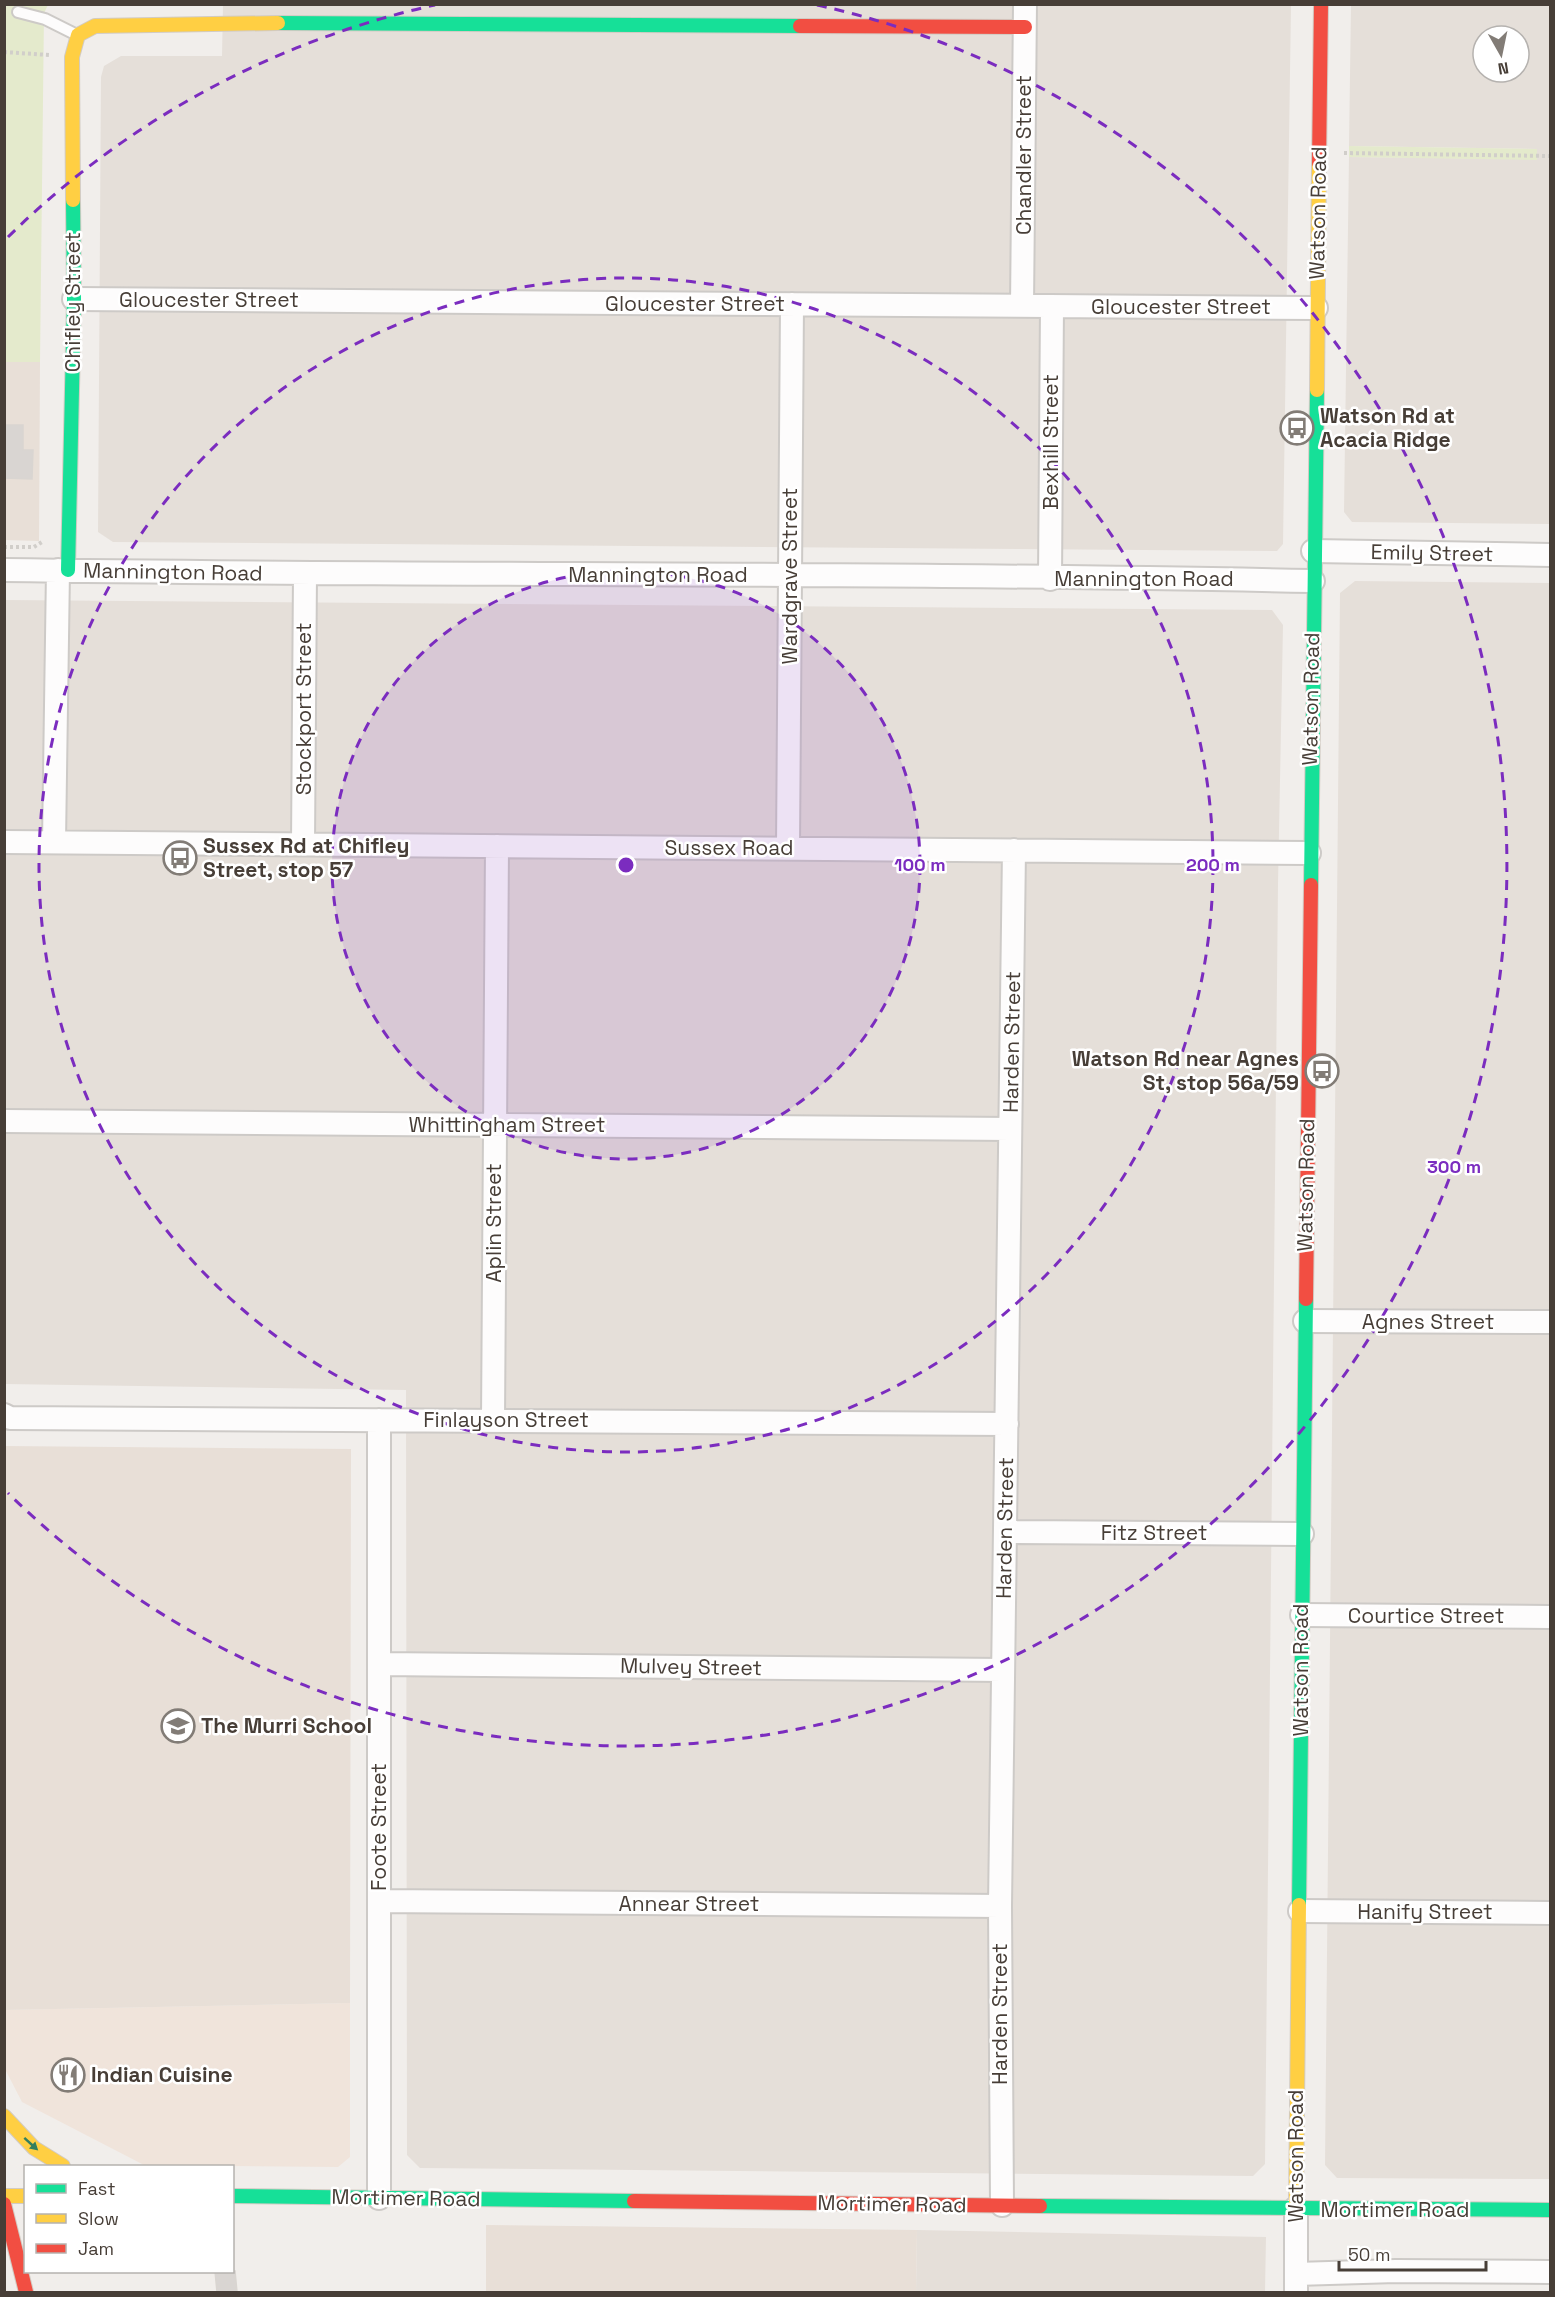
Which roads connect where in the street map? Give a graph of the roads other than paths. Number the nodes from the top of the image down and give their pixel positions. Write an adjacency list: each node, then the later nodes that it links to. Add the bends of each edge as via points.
1 (1025, 4): 6 (street, Chandler Street)
2 (1321, 4): 12 (main road, Watson Road)
3 (18, 12): 7 (lane, via 45,19)
4 (195, 14): 5 (main road); 7 (main road, via 95,27)
5 (371, 14): 6 (main road)
6 (1024, 27): 10 (street, Chandler Street)
7 (78, 35): 8 (main road, Chifley Street, via 72,57)
8 (74, 299): 9 (street, Gloucester Street); 16 (main road, Chifley Street)
9 (792, 304): 10 (street, Gloucester Street); 18 (street, Wardgrave Street)
10 (1022, 306): 11 (street, Gloucester Street)
11 (1052, 306): 12 (street, Gloucester Street); 19 (street, Bexhill Street)
12 (1316, 308): 13 (main road, Watson Road)
13 (1313, 551): 14 (street, Emily Street); 20 (main road, Watson Road)
14 (1551, 555)
15 (4, 570): 16 (street, Mannington Road)
16 (63, 570): 17 (street, Mannington Road); 22 (street, Chifley Street)
17 (305, 574): 18 (street, Mannington Road); 23 (street, Stockport Street)
18 (790, 575): 19 (street, Mannington Road); 25 (street, Wardgrave Street)
19 (1050, 579): 20 (street, Mannington Road)
20 (1312, 581): 27 (main road, Watson Road)
21 (4, 842): 22 (street, Sussex Road)
22 (54, 842): 23 (street, Sussex Road)
23 (303, 844): 24 (street, Sussex Road)
24 (497, 846): 25 (street, Sussex Road); 29 (street, Aplin Street)
25 (788, 848): 26 (street, Sussex Road)
26 (1014, 850): 27 (street, Sussex Road); 30 (street, Harden Street)
27 (1310, 853): 31 (main road, Watson Road)
28 (4, 1121): 29 (street, Whittingham Street)
29 (494, 1125): 30 (street, Whittingham Street); 35 (street, Aplin Street)
30 (1010, 1129): 36 (street, Harden Street)
31 (1305, 1321): 32 (street, Agnes Street); 38 (main road, Watson Road)
32 (1551, 1322)
33 (4, 1415): 34 (street, Finlayson Street)
34 (379, 1420): 35 (street, Finlayson Street); 41 (street, Foote Street)
35 (494, 1420): 36 (street, Finlayson Street)
36 (1007, 1424): 37 (street, Harden Street)
37 (1005, 1532): 38 (street, Fitz Street); 42 (street, Harden Street)
38 (1302, 1534): 39 (main road, Watson Road)
39 (1302, 1615): 40 (street, Courtice Street); 45 (main road, Watson Road)
40 (1551, 1617)
41 (379, 1664): 42 (street, Mulvey Street); 43 (street, Foote Street)
42 (1002, 1670): 44 (street, Harden Street)
43 (379, 1901): 44 (street, Annear Street); 52 (street, Foote Street)
44 (999, 1906): 54 (street, Harden Street)
45 (1300, 1911): 46 (street, Hanify Street); 55 (main road, Watson Road)
46 (1551, 1913)
47 (4, 2116): 48 (main road, one-way to 48, via 34,2148)
48 (61, 2165)
49 (4, 2196): 50 (main road)
50 (24, 2196)
51 (234, 2196): 52 (main road, Mortimer Road)
52 (379, 2198): 54 (main road, Mortimer Road)
53 (4, 2204): 57 (main road)
54 (1002, 2205): 55 (main road, Mortimer Road)
55 (1296, 2208): 56 (main road, Mortimer Road); 60 (street, Watson Road)
56 (1551, 2210)
57 (24, 2263)
58 (1551, 2272): 60 (street, via 1396,2271)
59 (27, 2273): 61 (main road)
60 (1296, 2283)
61 (33, 2290)

